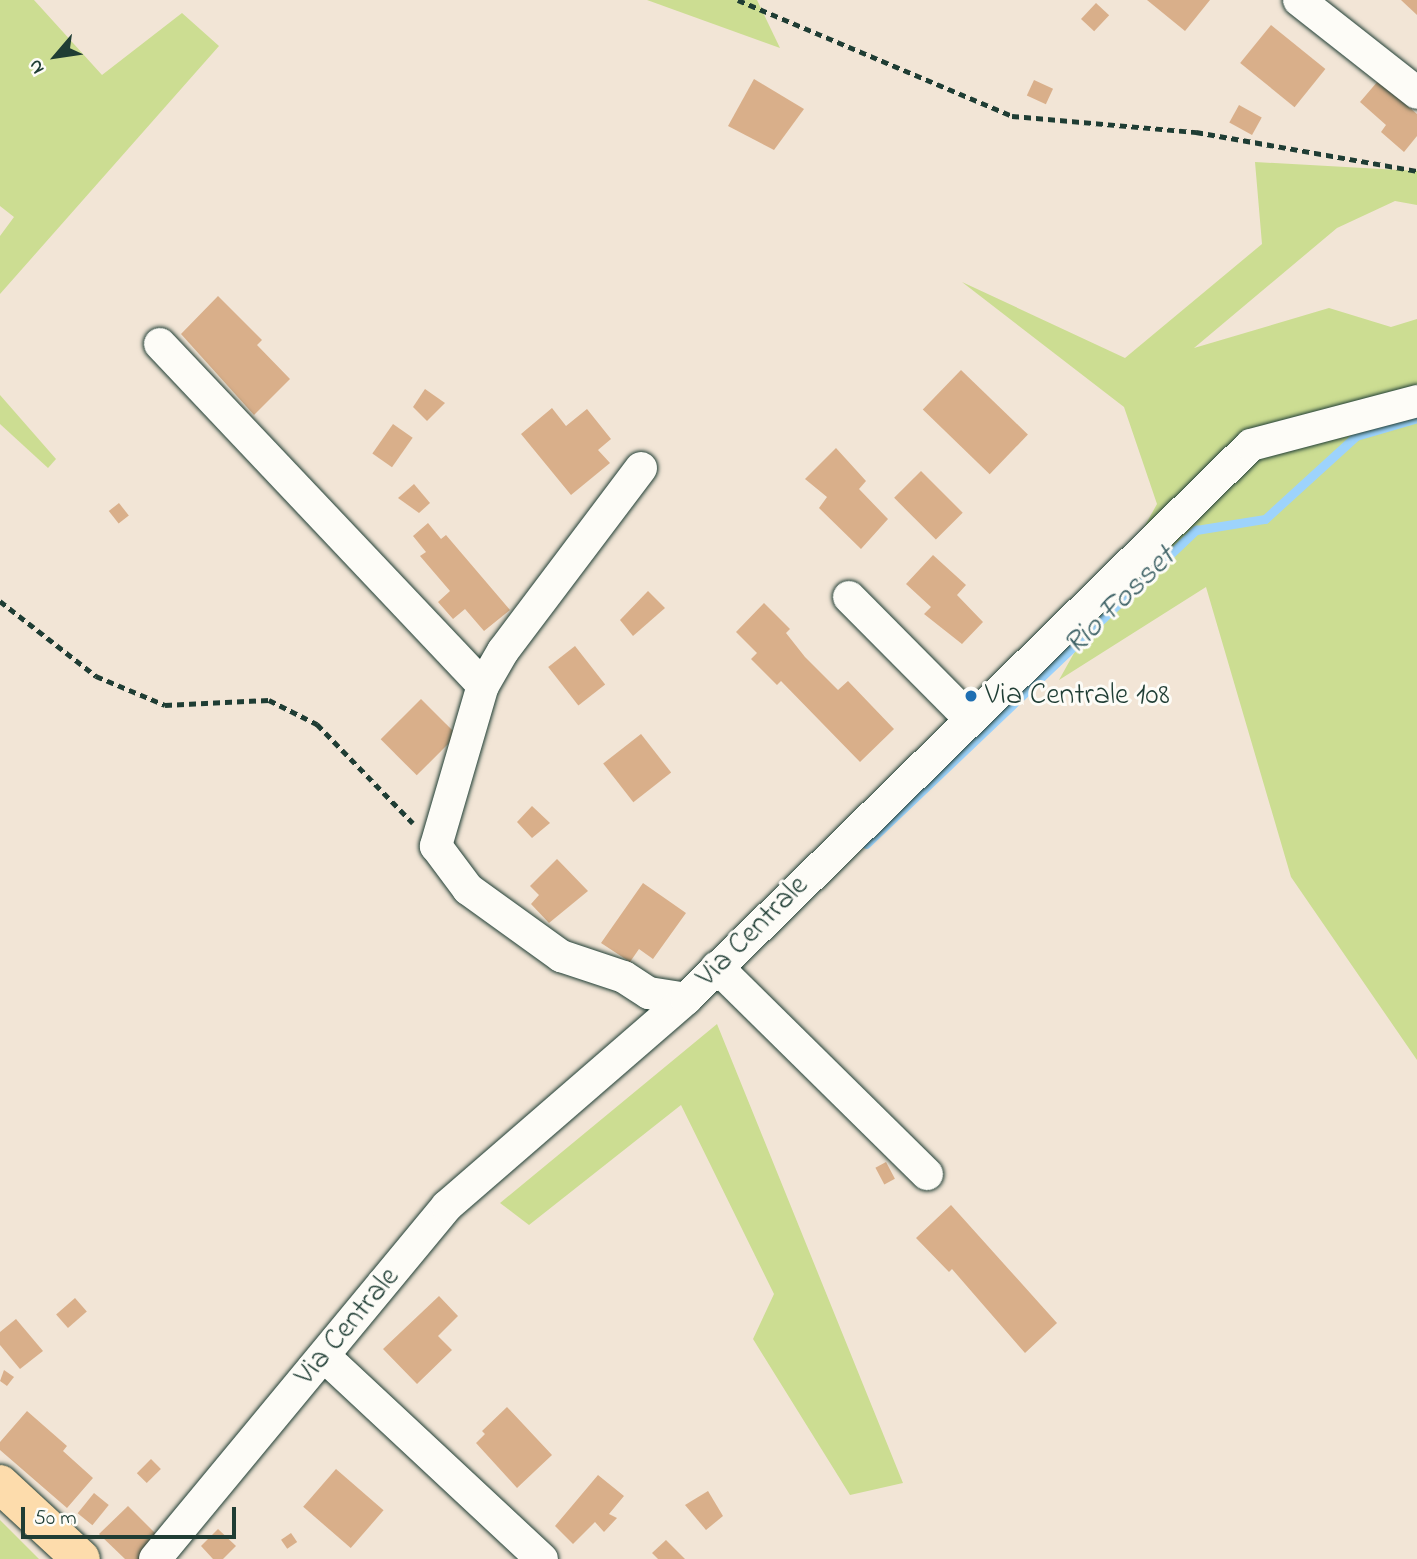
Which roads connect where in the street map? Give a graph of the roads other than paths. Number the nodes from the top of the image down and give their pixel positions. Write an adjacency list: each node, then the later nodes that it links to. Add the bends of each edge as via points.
1 (1299, 0): 2 (street)
2 (1417, 93)
3 (160, 344): 7 (street)
4 (1417, 401): 8 (street, Via Centrale, via 1251,445)
5 (641, 468): 7 (street, via 503,651)
6 (849, 597): 8 (street)
7 (483, 685): 10 (street, via 436,846 468,889 561,956 624,977 649,993)
8 (970, 719): 9 (street, Via Centrale)
9 (717, 967): 10 (street, Via Centrale); 11 (street)
10 (686, 999): 12 (street, Via Centrale, via 447,1206)
11 (927, 1174)
12 (324, 1356): 15 (street, Via Centrale); 16 (street)
13 (0, 1484): 14 (main road)
14 (81, 1559)
15 (155, 1559)
16 (542, 1559)

